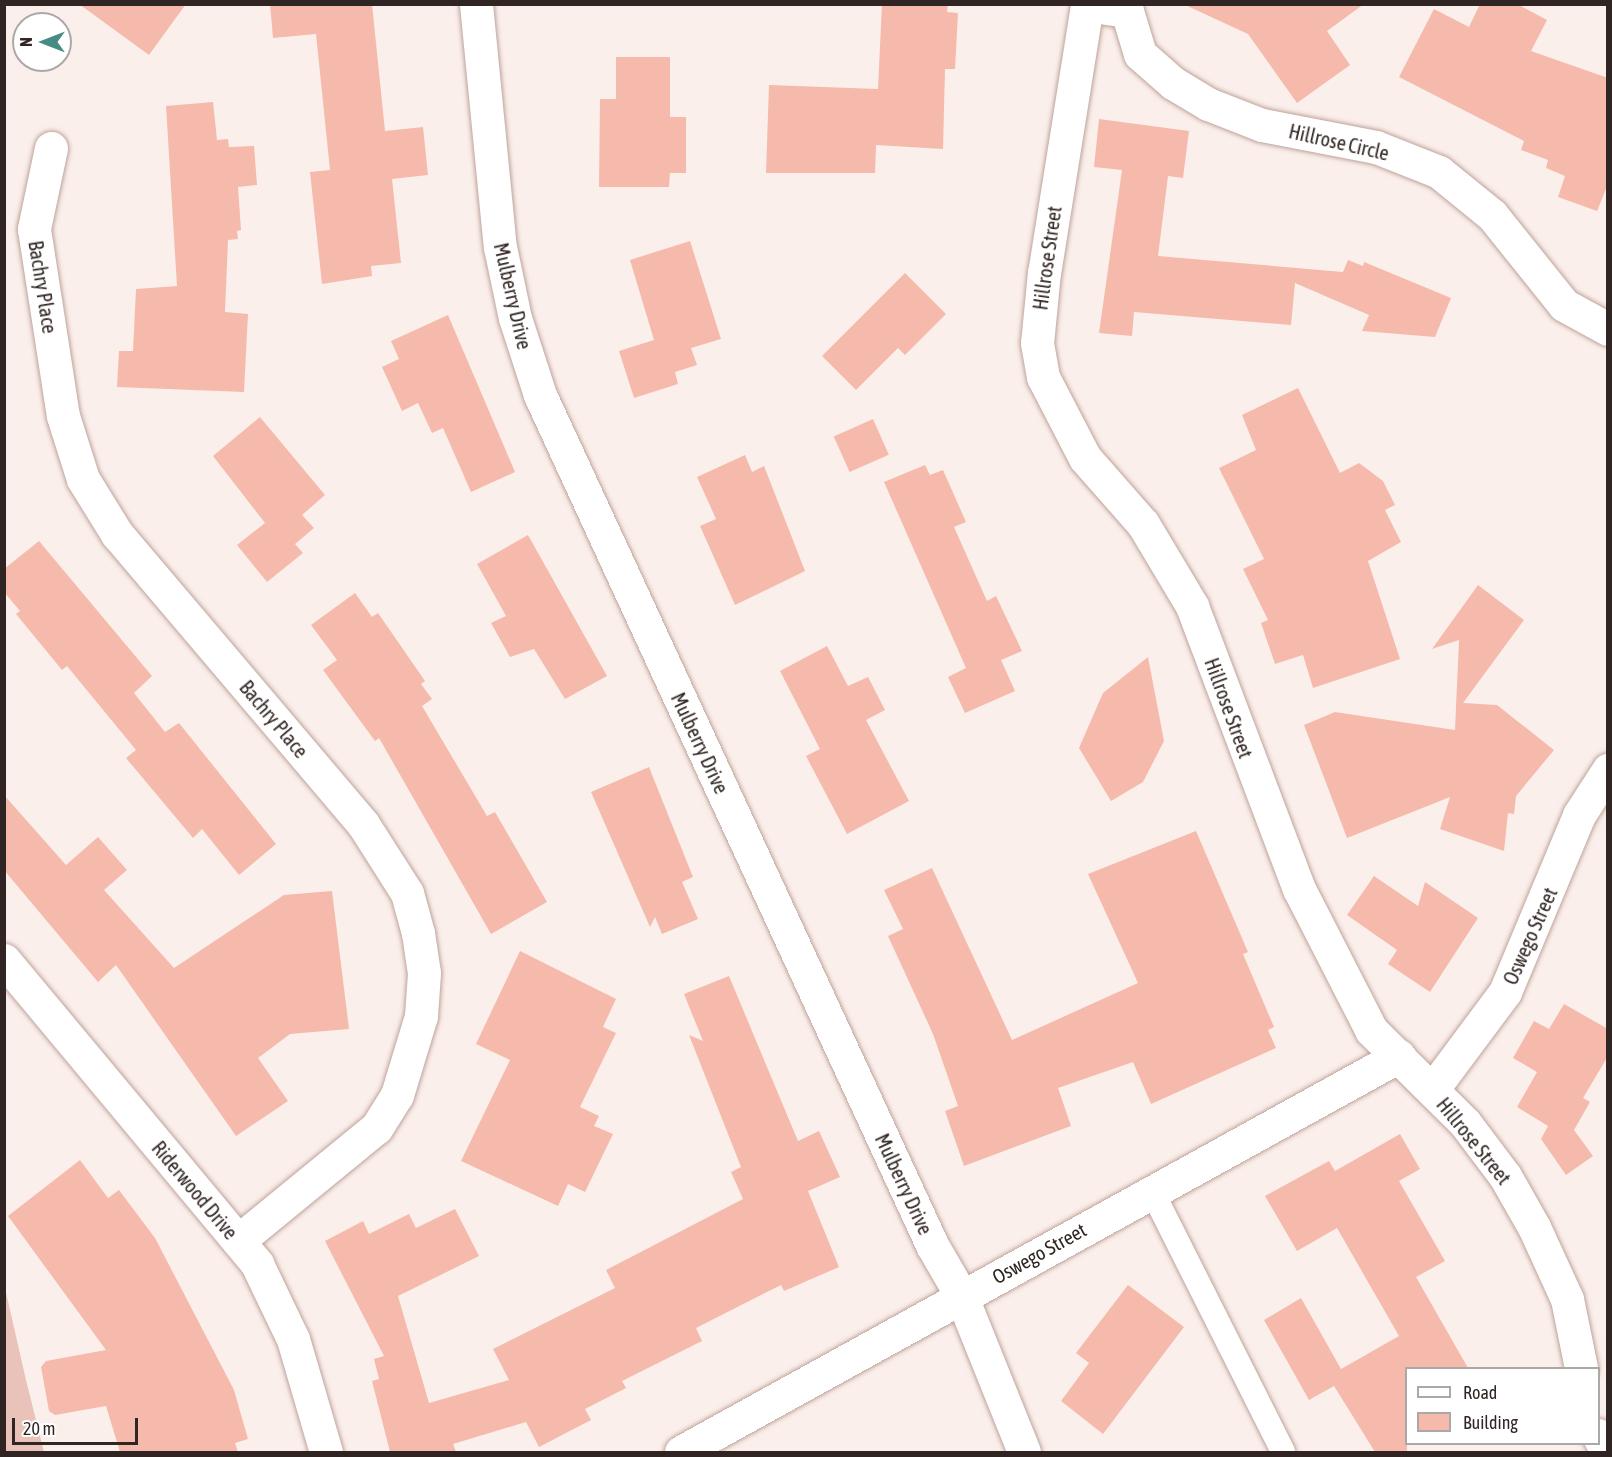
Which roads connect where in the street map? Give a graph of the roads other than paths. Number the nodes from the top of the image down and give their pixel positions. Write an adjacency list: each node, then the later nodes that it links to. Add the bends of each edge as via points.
1 (476, 4): 12 (street, Mulberry Drive, via 500,247 515,318 540,395 932,1245)
2 (1087, 5): 3 (street, Hillrose Circle); 8 (street, Hillrose Street, via 1044,272 1037,343 1043,377 1085,458 1143,524 1192,606 1299,889 1371,1030)
3 (1130, 8): 5 (street, Hillrose Circle, via 1140,54 1173,83 1208,104 1262,125 1376,147 1439,172 1492,215 1564,305)
4 (51, 148): 11 (street, Bachry Place, via 34,229 63,416 83,478 117,534 363,824 407,893 418,933 424,974 421,1016 397,1095 376,1128)
5 (1608, 329)
6 (1608, 770): 9 (street, Oswego Street, via 1579,815 1505,992)
7 (4, 960): 11 (street, Riderwood Drive)
8 (1399, 1056): 9 (street, Hillrose Street); 10 (street, Oswego Street)
9 (1432, 1090): 13 (street, Hillrose Street, via 1505,1176 1534,1227 1567,1299)
10 (1152, 1191): 12 (street, Oswego Street); 18 (lane)
11 (238, 1241): 15 (street, Riderwood Drive, via 257,1264 293,1339)
12 (962, 1295): 16 (street, Oswego Street); 17 (street, Mulberry Drive)
13 (1581, 1367)
14 (1600, 1437): 19 (street)
15 (326, 1452)
16 (681, 1452)
17 (1024, 1452)
18 (1283, 1452)
19 (1606, 1452)

